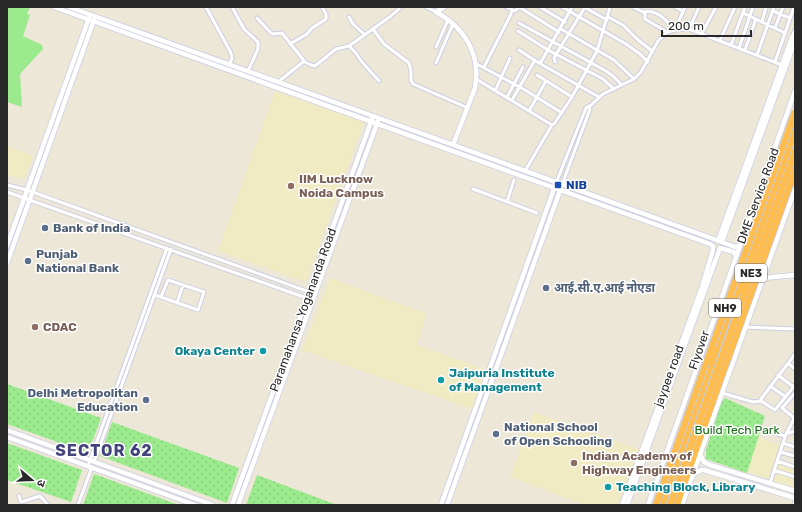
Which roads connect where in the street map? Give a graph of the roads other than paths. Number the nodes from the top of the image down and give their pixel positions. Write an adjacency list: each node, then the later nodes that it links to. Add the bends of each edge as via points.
1 (54, 7): 36 (street)
2 (69, 7): 36 (street)
3 (206, 7): 89 (street, via 231,53 232,59)
4 (232, 7): 93 (street, via 244,29 258,42 258,49)
5 (322, 7): 66 (street, via 326,19)
6 (401, 7): 51 (street)
7 (426, 7): 30 (street)
8 (444, 7): 30 (street)
9 (506, 7): 28 (street)
10 (519, 7): 28 (street, via 515,11); 53 (street)
11 (540, 7): 45 (street)
12 (562, 7): 31 (street)
13 (572, 7): 31 (street)
14 (584, 7): 38 (street); 42 (street)
15 (610, 7): 42 (street)
16 (633, 7): 32 (street)
17 (675, 7): 29 (street)
18 (685, 7): 29 (street)
19 (699, 7): 52 (street)
20 (716, 7): 59 (street)
21 (735, 7): 64 (street)
22 (745, 7): 33 (street)
23 (753, 7): 35 (street)
24 (766, 7): 46 (street)
25 (783, 7): 34 (street)
26 (794, 7): 40 (street)
27 (774, 9): 34 (street); 49 (street)
28 (512, 10): 91 (street)
29 (683, 11): 54 (street)
30 (436, 12): 44 (street)
31 (571, 12): 38 (street); 45 (street)
32 (644, 12): 54 (street, via 650,11 660,16); 58 (street, via 646,19)
33 (743, 13): 35 (street); 67 (street)
34 (780, 14): 40 (street); 50 (street)
35 (750, 16): 43 (street); 71 (street)
36 (89, 17): 41 (street); 137 (street)
37 (349, 17): 62 (street)
38 (579, 17): 57 (street); 61 (street)
39 (257, 18): 66 (street, via 271,33 282,33)
40 (790, 18): 60 (street)
41 (95, 19): 89 (street); 107 (street); 139 (street)
42 (608, 19): 57 (street); 76 (street, via 623,25)
43 (756, 19): 46 (street); 74 (street)
44 (448, 20): 48 (street); 70 (street)
45 (565, 22): 53 (street)
46 (762, 22): 49 (street)
47 (519, 23): 65 (street)
48 (453, 24): 82 (street, via 469,42); 86 (street)
49 (768, 24): 50 (street); 78 (street)
50 (775, 28): 60 (street)
51 (373, 29): 62 (street); 117 (street, via 384,44 409,63 412,84)
52 (689, 29): 54 (street); 59 (street)
53 (560, 30): 61 (street); 65 (street)
54 (675, 30): 58 (street)
55 (795, 30): 63 (street)
56 (518, 32): 73 (street)
57 (604, 32): 75 (street); 84 (street, via 634,49)
58 (667, 32): 76 (street)
59 (702, 33): 64 (street)
60 (785, 33): 85 (street)
61 (570, 34): 69 (street); 75 (street)
62 (365, 35): 68 (street)
63 (794, 38): 90 (street); 99 (street)
64 (720, 40): 67 (street)
65 (554, 41): 69 (street); 73 (street)
66 (290, 44): 81 (street)
67 (731, 45): 71 (street)
68 (349, 46): 81 (street, via 336,49 315,66); 100 (street)
69 (562, 46): 77 (street); 88 (street)
70 (436, 47)
71 (739, 48): 74 (street)
72 (520, 50): 80 (street)
73 (548, 50): 77 (street); 87 (street)
74 (745, 50): 78 (street)
75 (597, 51): 88 (street); 98 (street, via 614,60)
76 (652, 51): 84 (street)
77 (557, 55): 83 (street, via 554,58); 94 (street)
78 (757, 55): 85 (street)
79 (510, 58): 96 (street)
80 (535, 60): 87 (street); 106 (street)
81 (305, 62): 102 (street)
82 (476, 62): 91 (street); 97 (street)
83 (555, 62)
84 (648, 62): 98 (street)
85 (775, 62): 90 (street)
86 (436, 63)
87 (539, 63): 105 (street)
88 (591, 63): 94 (street); 104 (street, via 613,76)
89 (229, 64): 93 (street)
90 (782, 65): 99 (street)
91 (484, 67): 96 (street)
92 (523, 67): 103 (street)
93 (248, 71): 102 (street)
94 (587, 71): 105 (street); 108 (street)
95 (537, 75): 101 (street)
96 (501, 76): 103 (street); 109 (street)
97 (476, 79): 109 (street); 117 (street)
98 (634, 79): 104 (street)
99 (779, 80): 144 (street)
100 (379, 81)
101 (546, 81): 112 (street); 113 (street)
102 (278, 82): 107 (street); 121 (street)
103 (515, 84): 106 (street); 111 (street)
104 (622, 85): 108 (street)
105 (578, 86): 113 (street); 114 (street)
106 (520, 87): 112 (street); 115 (street)
107 (276, 88): 123 (street)
108 (613, 88): 114 (street)
109 (495, 91): 111 (street)
110 (795, 91): 146 (street, DME Service Road)
111 (507, 97): 115 (street)
112 (537, 97): 118 (street); 120 (street)
113 (572, 97): 120 (street)
114 (599, 97): 116 (street)
115 (512, 100): 118 (street)
116 (590, 106): 133 (street, via 586,108); 134 (street)
117 (468, 108): 127 (street)
118 (529, 111): 125 (street)
119 (795, 112): 217 (highway, Flyover / NH9, bridge)
120 (562, 113): 125 (street)
121 (373, 116): 122 (street); 123 (street, Paramahansa Yogananda Road)
122 (379, 118): 124 (street, Paramahansa Yogananda Road); 127 (street)
123 (371, 122): 124 (street); 153 (street, Paramahansa Yogananda Road)
124 (377, 124): 133 (street); 155 (street, Paramahansa Yogananda Road)
125 (552, 125): 130 (street)
126 (795, 130): 218 (highway, NE3, bridge)
127 (453, 145): 130 (street)
128 (795, 151): 219 (highway, NE3, bridge)
129 (795, 170): 220 (highway, bridge)
130 (525, 171): 133 (street)
131 (514, 180): 142 (street)
132 (7, 185): 137 (street)
133 (555, 185): 134 (street); 212 (street)
134 (561, 187): 144 (street); 157 (street, via 713,246); 213 (street)
135 (795, 188): 151 (street)
136 (473, 189): 142 (street)
137 (27, 190): 139 (street); 140 (street)
138 (7, 192): 140 (street)
139 (33, 192): 141 (street); 153 (street)
140 (25, 197): 141 (street); 145 (street)
141 (30, 199): 147 (street); 149 (street)
142 (507, 202): 143 (street)
143 (537, 213)
144 (720, 242): 146 (street)
145 (7, 246)
146 (740, 246): 148 (street, DME Service Road)
147 (169, 249): 154 (street); 158 (street)
148 (736, 256): 157 (street, via 734,252 720,248); 164 (street, DME Service Road)
149 (7, 263)
150 (795, 275): 151 (street)
151 (763, 278): 161 (street)
152 (183, 285): 156 (street, via 168,280); 160 (street); 160 (street, via 204,292 198,310)
153 (309, 292): 155 (street); 158 (street, Paramahansa Yogananda Road)
154 (152, 294): 156 (street); 163 (street)
155 (315, 294): 159 (street, Paramahansa Yogananda Road)
156 (161, 297): 160 (street)
157 (700, 297): 204 (street)
158 (307, 298): 159 (street); 210 (street, Paramahansa Yogananda Road)
159 (312, 300): 211 (street, Paramahansa Yogananda Road)
160 (177, 303)
161 (745, 327): 162 (street); 167 (street)
162 (795, 328)
163 (133, 347): 174 (street); 175 (street)
164 (703, 348): 166 (street, DME Service Road); 167 (street)
165 (795, 354): 168 (street)
166 (700, 356): 169 (street); 216 (street, DME Service Road)
167 (734, 359): 169 (street)
168 (788, 363): 170 (street); 171 (street)
169 (731, 367): 176 (street)
170 (795, 369)
171 (778, 375): 172 (street); 173 (street)
172 (770, 386): 178 (street); 179 (street)
173 (795, 387): 178 (street)
174 (116, 388): 175 (street); 180 (street)
175 (120, 389): 181 (street)
176 (722, 393): 179 (street, via 753,402); 192 (street)
177 (795, 393): 183 (street, via 782,408 794,418)
178 (786, 397): 179 (street, via 775,410)
179 (761, 401)
180 (107, 414): 181 (street); 194 (street)
181 (111, 415): 194 (street)
182 (795, 426): 183 (street)
183 (789, 428): 187 (street)
184 (7, 430): 194 (street)
185 (763, 430): 187 (street)
186 (795, 430): 187 (street)
187 (786, 435): 189 (street)
188 (7, 437): 196 (street)
189 (783, 443): 190 (street); 191 (street)
190 (795, 447)
191 (780, 452): 193 (street); 195 (street)
192 (700, 454): 199 (street); 201 (street, via 704,462 710,465)
193 (795, 456)
194 (92, 461): 196 (street); 209 (street)
195 (777, 461): 197 (street); 198 (street)
196 (90, 467): 207 (street); 208 (street)
197 (795, 467)
198 (774, 470): 200 (street); 201 (street)
199 (693, 474): 205 (street, via 704,470); 221 (street)
200 (795, 477)
201 (770, 484): 202 (street)
202 (795, 492)
203 (19, 496): 206 (street, via 21,502 40,496)
204 (628, 496): 214 (street); 215 (street)
205 (795, 499): 222 (street)
206 (48, 505)
207 (78, 505)
208 (195, 505)
209 (213, 505)
210 (232, 505)
211 (238, 505)
212 (442, 505)
213 (447, 505)
214 (622, 505)
215 (627, 505)
216 (648, 505)
217 (656, 505)
218 (662, 505)
219 (670, 505)
220 (676, 505)
221 (682, 505)
222 (794, 505)

